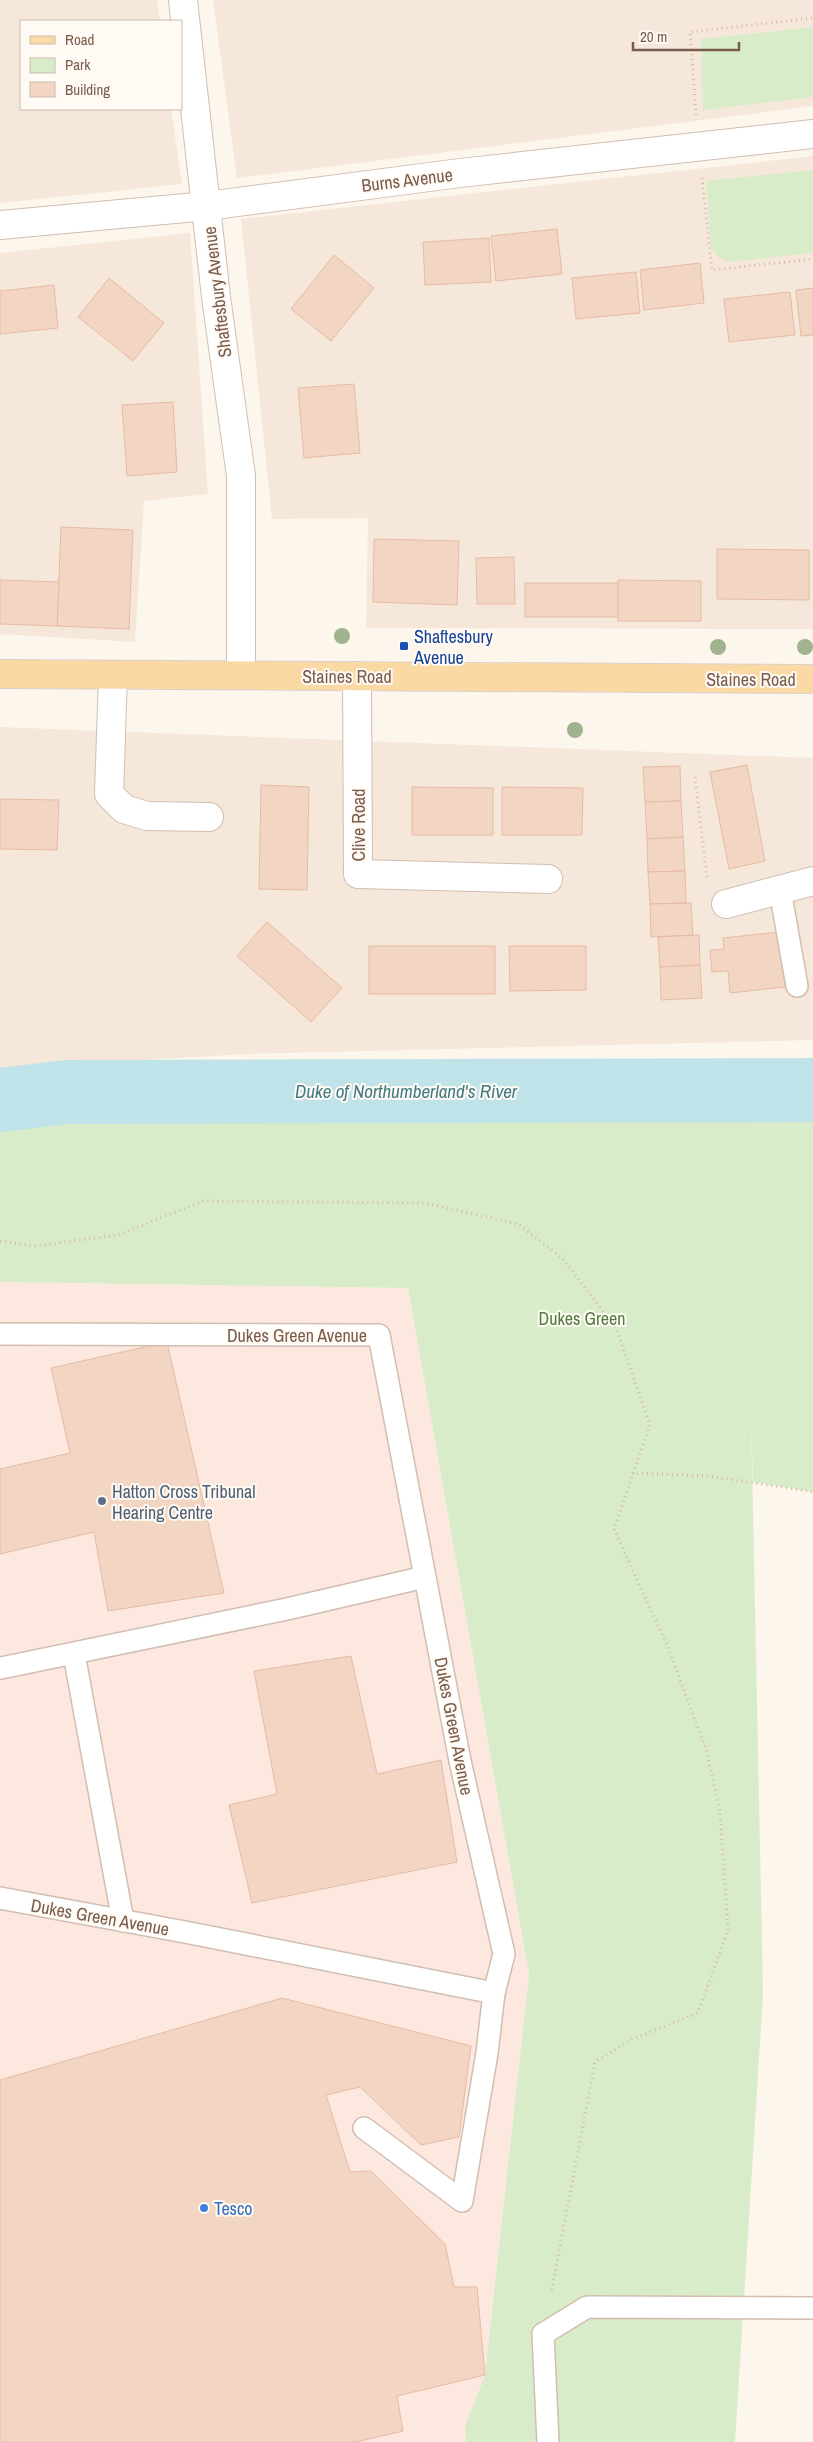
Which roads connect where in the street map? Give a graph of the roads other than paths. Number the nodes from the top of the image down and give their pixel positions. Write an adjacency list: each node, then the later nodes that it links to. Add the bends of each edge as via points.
1 (183, 0): 3 (street, Shaftesbury Avenue)
2 (813, 134): 3 (street, Burns Avenue, via 460,173)
3 (207, 206): 4 (street, Burns Avenue); 7 (street, Shaftesbury Avenue, via 241,476)
4 (0, 225)
5 (0, 674): 6 (main road, Staines Road)
6 (113, 675): 7 (main road, Staines Road); 10 (street, via 109,794 124,810 147,816)
7 (241, 675): 8 (main road, Staines Road)
8 (357, 676): 9 (main road, Staines Road); 11 (street, Clive Road, via 358,874)
9 (813, 679)
10 (209, 817)
11 (548, 879)
12 (813, 881): 13 (street)
13 (780, 890): 14 (street); 15 (lane)
14 (726, 904)
15 (797, 986)
16 (0, 1334): 17 (lane, Dukes Green Avenue, via 380,1336)
17 (425, 1578): 18 (lane); 22 (lane, Dukes Green Avenue, via 460,1761 504,1954)
18 (74, 1654): 19 (lane); 21 (lane)
19 (1, 1668)
20 (0, 1898): 21 (lane, Dukes Green Avenue)
21 (123, 1921): 22 (lane, Dukes Green Avenue)
22 (494, 1993): 23 (lane, via 462,2201)
23 (364, 2128)
24 (813, 2308): 25 (lane, via 587,2306 543,2334)
25 (548, 2442)

